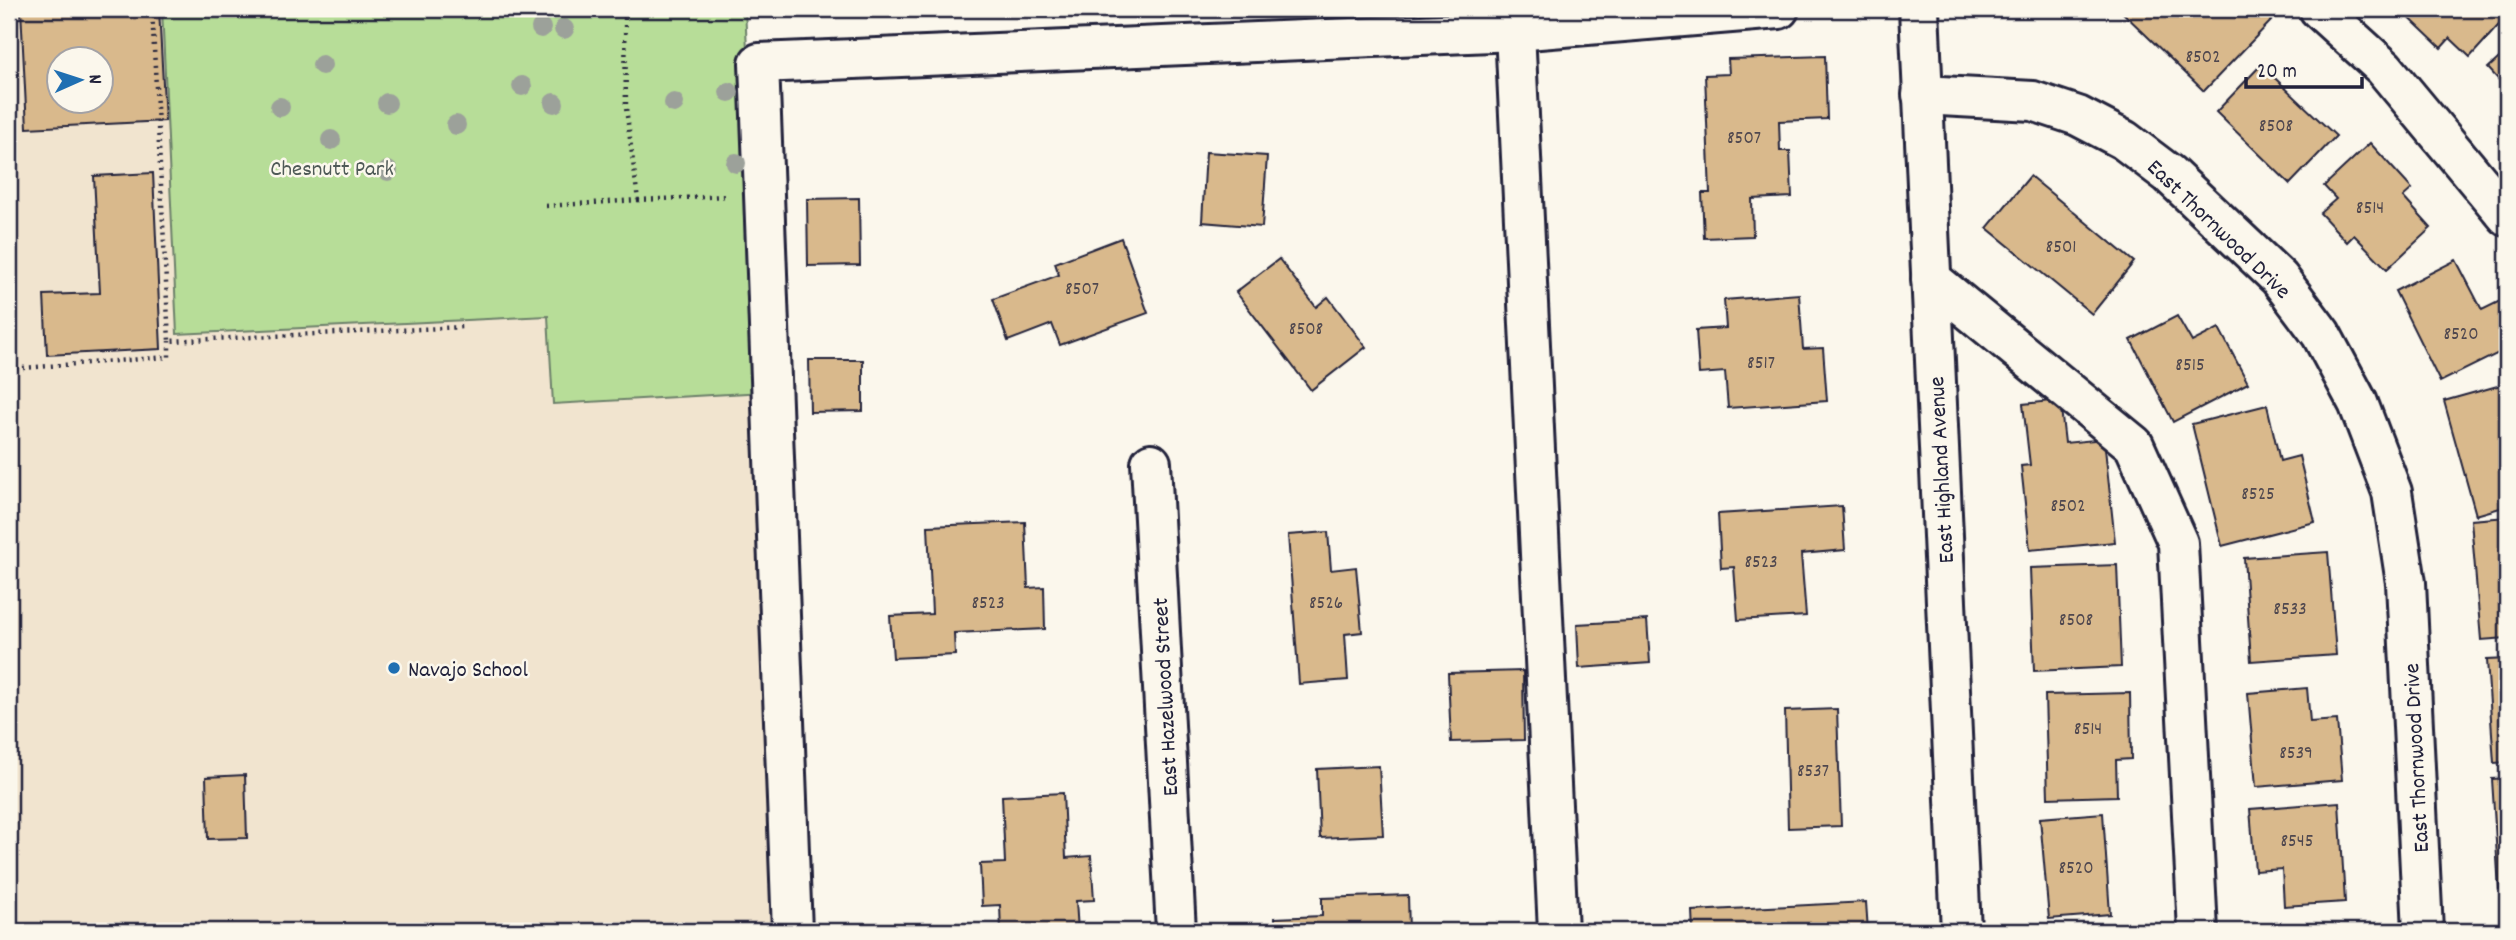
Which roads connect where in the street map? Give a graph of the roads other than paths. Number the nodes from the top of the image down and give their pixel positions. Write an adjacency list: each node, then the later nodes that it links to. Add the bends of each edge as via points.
1 (1779, 9): 4 (street)
2 (1919, 9): 5 (street, East Highland Avenue)
3 (2319, 9): 6 (street, via 2384,68)
4 (1515, 31): 9 (street, via 759,63); 11 (street)
5 (1922, 95): 7 (street, East Highland Avenue); 14 (street, East Thornwood Drive, via 2033,101 2078,116 2124,140 2169,174 2279,278 2322,334 2358,403 2392,492 2406,583)
6 (2507, 216)
7 (1931, 279): 12 (street, East Highland Avenue); 13 (street, via 2134,445 2178,543)
8 (1151, 463): 10 (street, East Hazelwood Street)
9 (792, 931)
10 (1176, 931)
11 (1558, 931)
12 (1961, 931)
13 (2198, 931)
14 (2423, 931)

